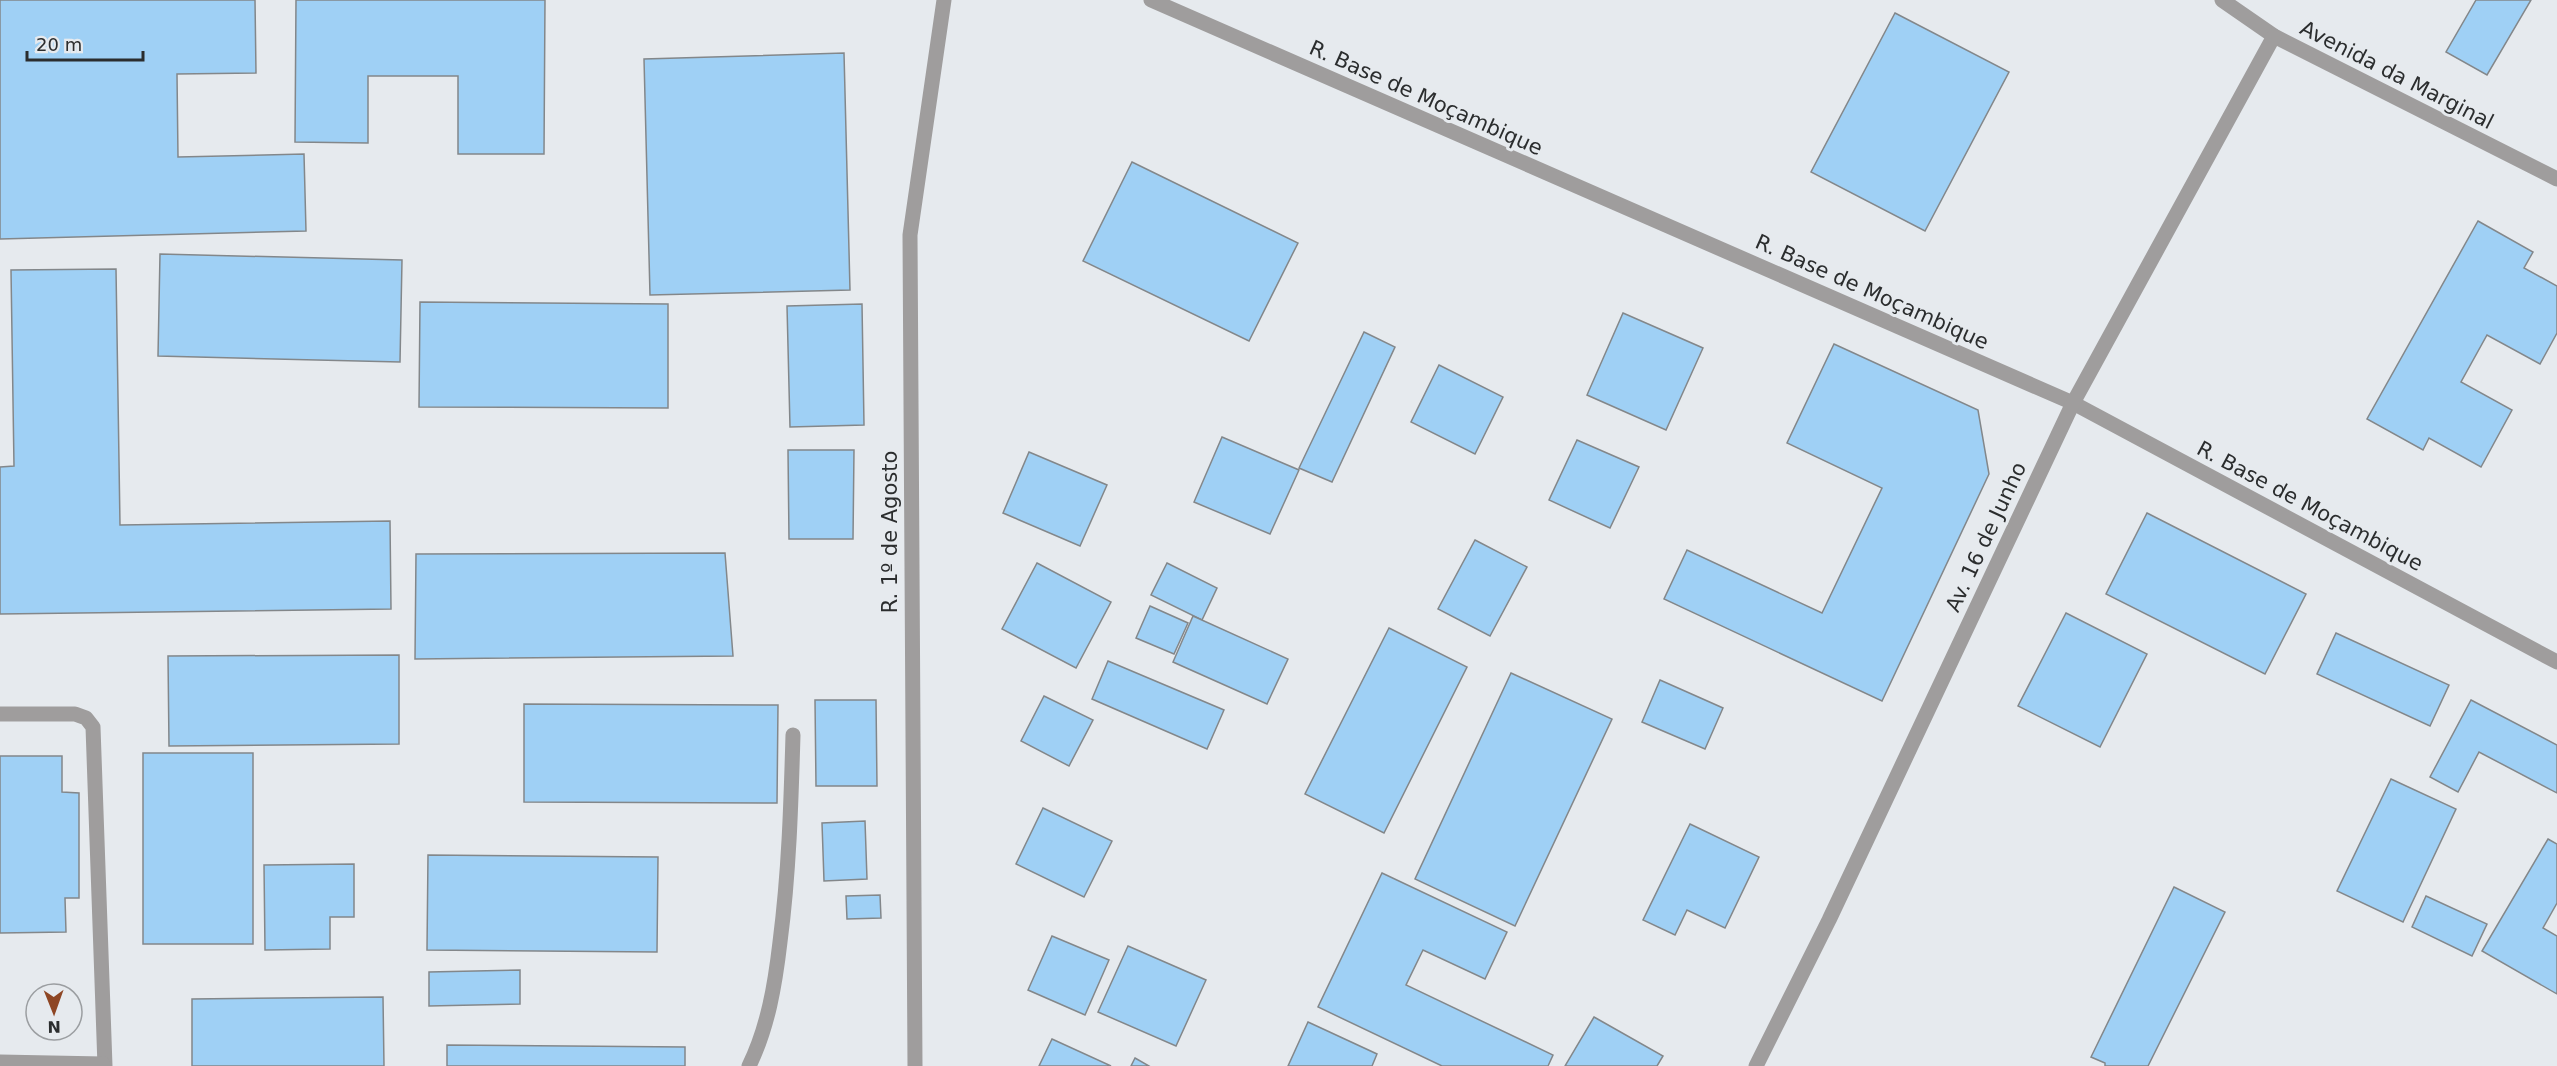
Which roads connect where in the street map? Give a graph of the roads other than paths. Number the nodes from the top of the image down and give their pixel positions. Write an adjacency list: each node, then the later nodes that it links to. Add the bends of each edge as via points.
1 (944, 0): 13 (street, R. 1º de Agosto, via 910,236)
2 (1151, 0): 6 (street, R. Base de Moçambique)
3 (2222, 0): 4 (street, Avenida da Marginal)
4 (2274, 36): 5 (street, Avenida da Marginal); 6 (street, Av. 16 de Junho)
5 (2557, 179)
6 (2073, 403): 7 (street, R. Base de Moçambique); 14 (street, Av. 16 de Junho)
7 (2557, 662)
8 (0, 714): 11 (street, via 75,714 86,718 93,727)
9 (793, 735): 12 (street, via 786,903 777,971 763,1039)
10 (0, 1062): 11 (street)
11 (104, 1065)
12 (749, 1066)
13 (915, 1066)
14 (1756, 1066)

